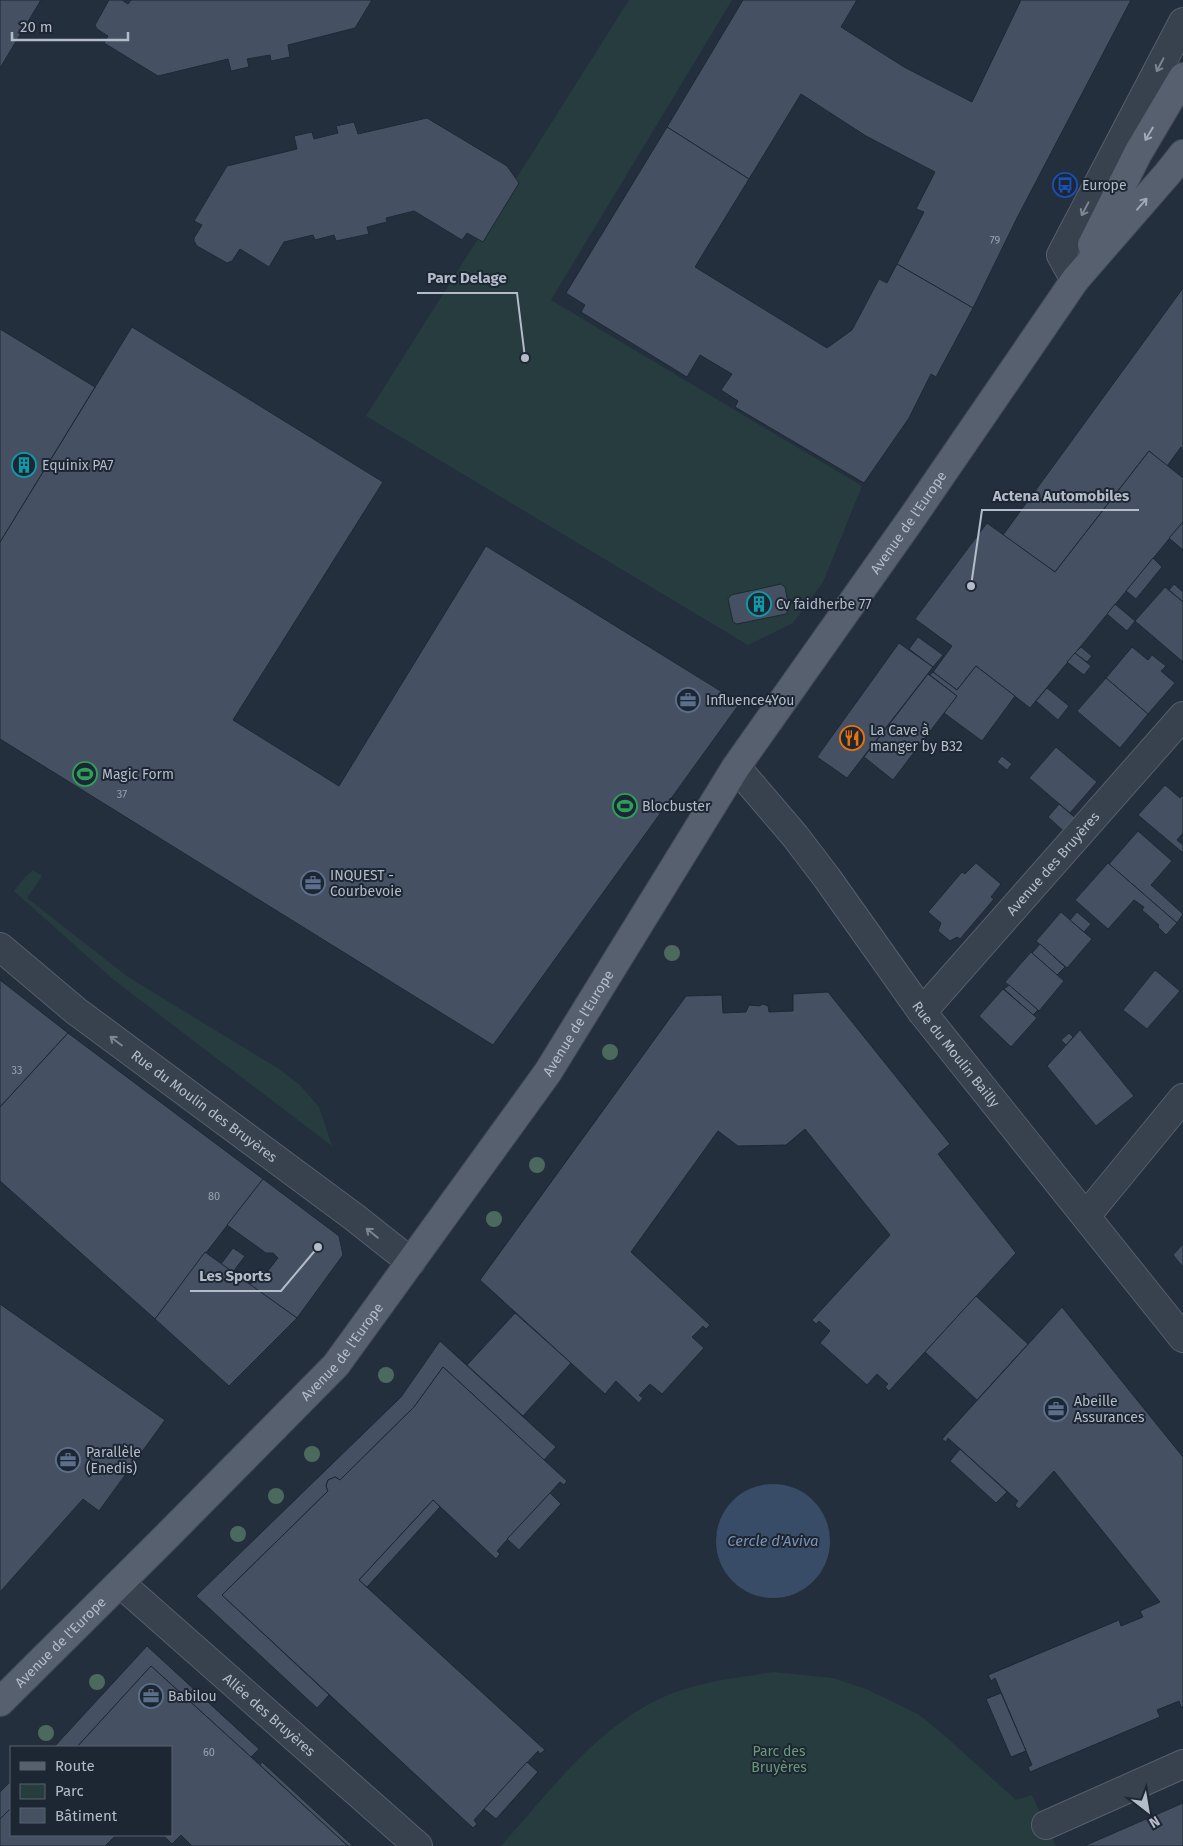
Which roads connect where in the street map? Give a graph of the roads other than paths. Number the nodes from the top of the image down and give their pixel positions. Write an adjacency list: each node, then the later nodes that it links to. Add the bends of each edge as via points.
1 (1183, 22): 4 (street, one-way to 4, via 1061,255)
2 (1183, 78): 4 (main road, one-way to 4, via 1138,153)
3 (1183, 154): 4 (main road, one-way to 3)
4 (1075, 280): 6 (main road, Avenue de l'Europe)
5 (1183, 716): 8 (street, Avenue des Bruyères)
6 (736, 767): 8 (street, Rue du Moulin Bailly, via 827,878); 11 (main road, Avenue de l'Europe, via 548,1072)
7 (0, 947): 11 (street, Rue du Moulin des Bruyères, one-way to 7, via 76,1011)
8 (922, 1012): 10 (street, Rue du Moulin Bailly)
9 (1183, 1098): 10 (street)
10 (1086, 1216): 12 (street, Rue du Moulin Bailly)
11 (411, 1262): 13 (main road, Avenue de l'Europe, via 336,1365)
12 (1183, 1338)
13 (120, 1583): 14 (main road, Avenue de l'Europe); 17 (street, Allée des Bruyères)
14 (0, 1702)
15 (1183, 1764): 16 (street)
16 (1046, 1825)
17 (418, 1846)

